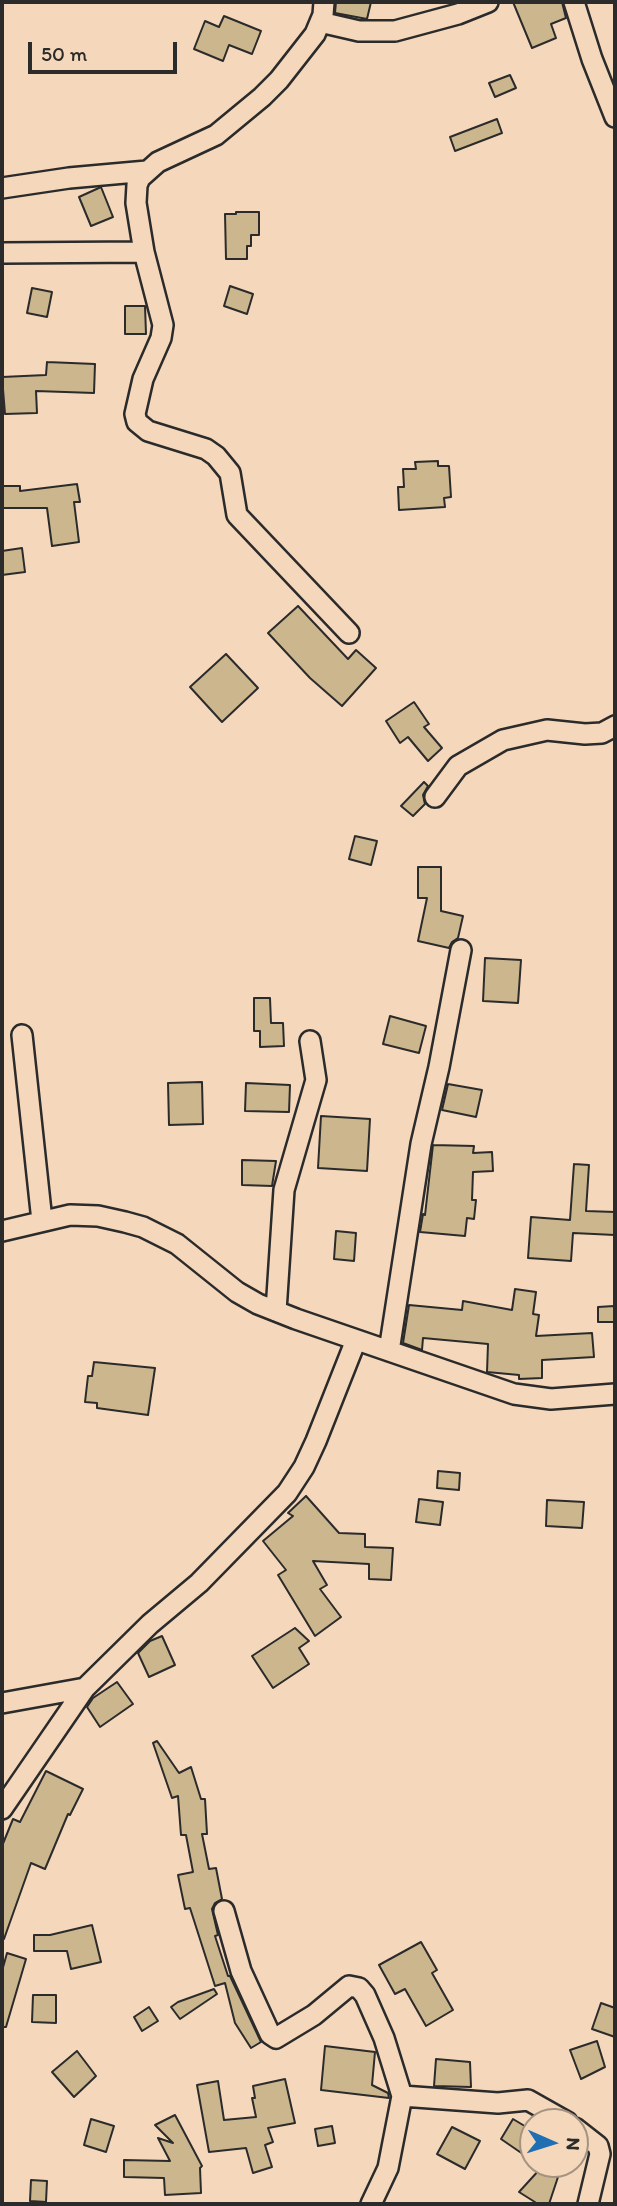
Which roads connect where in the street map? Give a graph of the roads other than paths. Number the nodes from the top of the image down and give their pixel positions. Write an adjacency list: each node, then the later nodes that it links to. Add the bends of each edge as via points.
1 (324, 2): 4 (street)
2 (488, 2): 4 (street, via 395,31 359,31)
3 (574, 2): 5 (street)
4 (320, 22): 6 (street, via 279,80 236,120)
5 (615, 117)
6 (147, 171): 7 (street); 8 (street, via 137,185 136,203)
7 (2, 188)
8 (144, 252): 9 (street); 10 (street, via 163,325 143,379 135,409 137,422 148,431 216,456 230,473 237,515)
9 (2, 253)
10 (349, 633)
11 (615, 726): 12 (street, via 602,733 547,730 503,740 458,766)
12 (435, 797)
13 (461, 950): 20 (street, via 421,1144)
14 (22, 1035): 16 (street)
15 (310, 1041): 18 (street, via 316,1080 284,1190)
16 (42, 1221): 17 (street); 18 (street, via 97,1216 143,1227 177,1244 237,1292)
17 (2, 1231)
18 (276, 1311): 19 (street)
19 (356, 1340): 20 (street); 22 (street, via 316,1441 287,1493 199,1583)
20 (389, 1351): 21 (street, via 514,1394 551,1399)
21 (615, 1394)
22 (85, 1688): 23 (street); 24 (street)
23 (2, 1703)
24 (2, 1810)
25 (224, 1911): 26 (street, via 241,1971 270,2034 275,2038 284,2034 349,1986 359,1988 384,2038)
26 (402, 2096): 27 (street, via 498,2103 528,2100); 29 (street, via 388,2168)
27 (542, 2108)
28 (589, 2139): 30 (street, via 600,2154)
29 (372, 2204)
30 (588, 2204)

